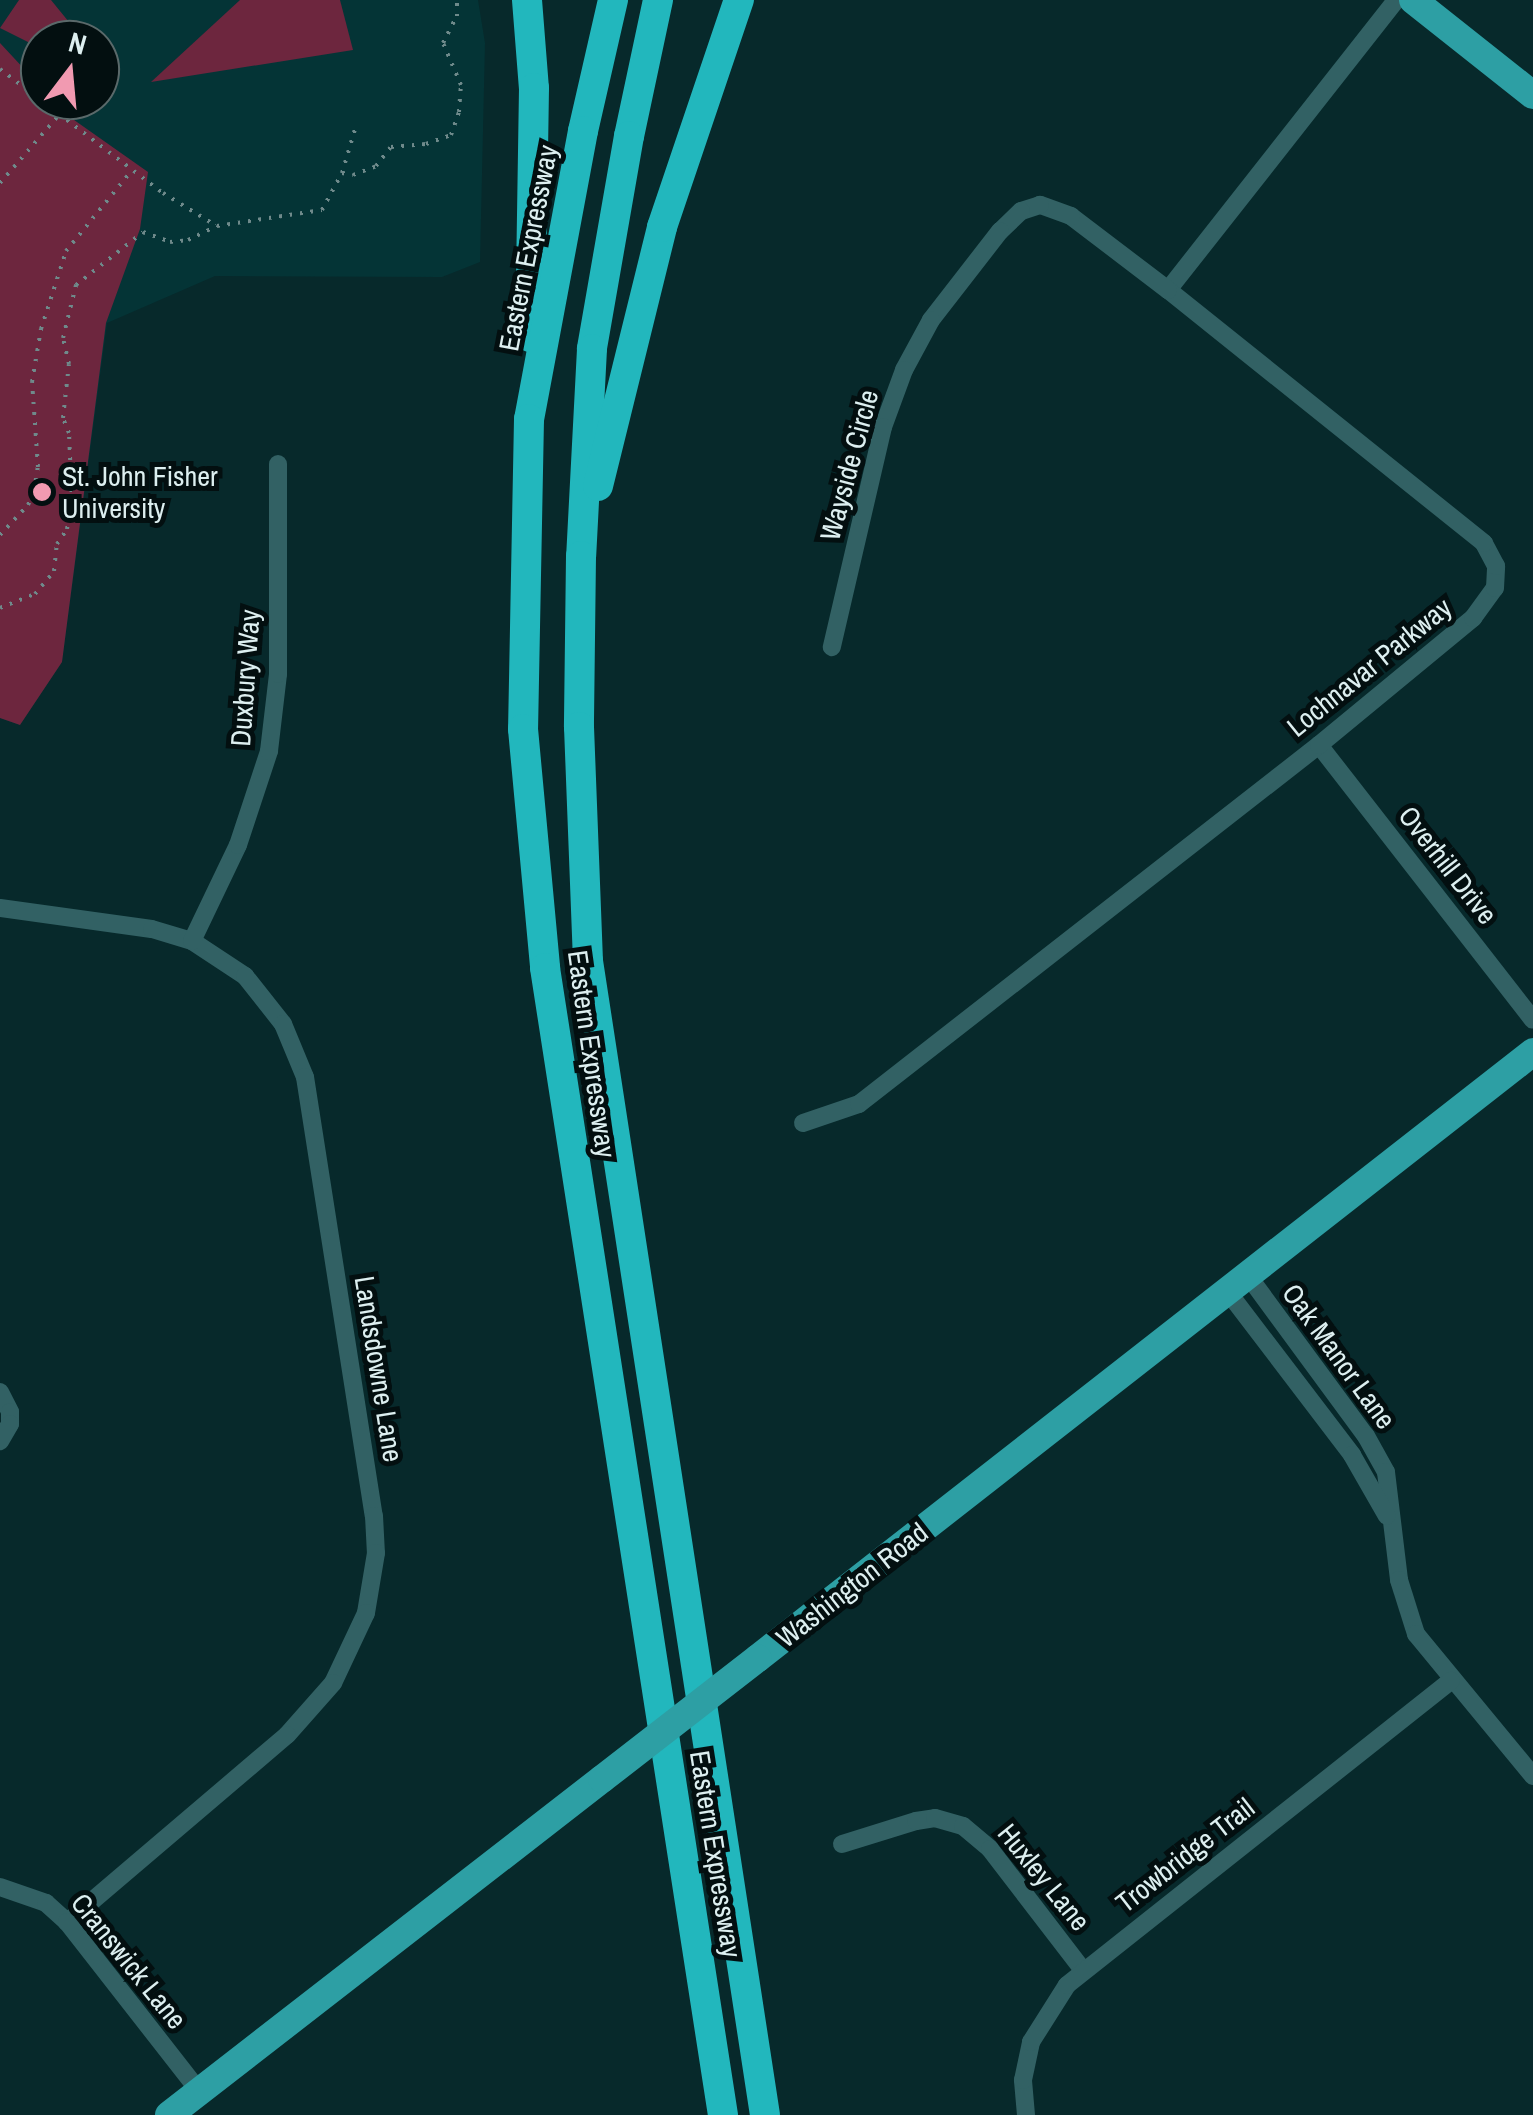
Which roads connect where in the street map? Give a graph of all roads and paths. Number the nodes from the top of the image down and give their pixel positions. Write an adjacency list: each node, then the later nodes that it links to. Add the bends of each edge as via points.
1 (457, 0): 13 (path, via 443,43 462,85 451,134 391,147 376,166)
2 (527, 0): 17 (highway, via 534,88)
3 (613, 0): 17 (highway, Eastern Expressway)
4 (658, 0): 20 (highway, Eastern Expressway, via 592,350)
5 (739, 0): 20 (highway, via 662,227)
6 (1396, 0): 16 (street)
7 (1413, 0): 8 (main road)
8 (1533, 96)
9 (56, 120): 14 (path)
10 (67, 120): 12 (path)
11 (355, 129): 13 (path)
12 (132, 170): 15 (path); 19 (path, via 66,252 32,382 34,491)
13 (342, 173): 15 (path, via 322,210)
14 (0, 183)
15 (217, 226): 21 (path, via 170,242 143,232 71,294 63,338 72,502 67,529 54,570 35,594)
16 (1168, 290): 22 (street, Wayside Circle, via 1060,210 1030,206 1010,219 931,320 904,370); 23 (street, Lochnavar Parkway, via 1484,543 1496,566 1495,588 1473,618)
17 (529, 419): 40 (highway, Eastern Expressway, via 523,730 544,968)
18 (278, 464): 25 (street, Duxbury Way, via 278,674 269,751 238,845)
19 (0, 535)
20 (581, 556): 41 (highway, Eastern Expressway, via 588,961)
21 (0, 608)
22 (832, 647)
23 (1319, 745): 26 (street, Overhill Drive); 28 (street, Lochnavar Parkway, via 859,1104)
24 (0, 908): 25 (street, Landsdowne Lane)
25 (192, 940): 36 (street, Landsdowne Lane, via 259,991 283,1024 305,1077 369,1482 373,1586 346,1663 304,1720)
26 (1533, 1020)
27 (1533, 1052): 29 (main road, Washington Road)
28 (803, 1123)
29 (1238, 1285): 32 (street, Oak Manor Lane, via 1393,1527 1404,1602 1416,1634); 38 (main road, Washington Road, bridge)
30 (0, 1392): 31 (street, via 10,1412)
31 (0, 1441)
32 (1450, 1681): 33 (street, Oak Manor Lane); 37 (street, Trowbridge Trail)
33 (1533, 1776)
34 (842, 1844): 37 (street, Huxley Lane, via 935,1818 964,1826)
35 (0, 1886): 36 (street, Cranswick Lane, via 46,1903)
36 (67, 1922): 38 (street, Cranswick Lane)
37 (1083, 1970): 42 (street, Trowbridge Trail, via 1052,2003 1031,2042)
38 (200, 2092): 39 (main road, Washington Road)
39 (169, 2115)
40 (723, 2115)
41 (765, 2115)
42 (1026, 2115)

